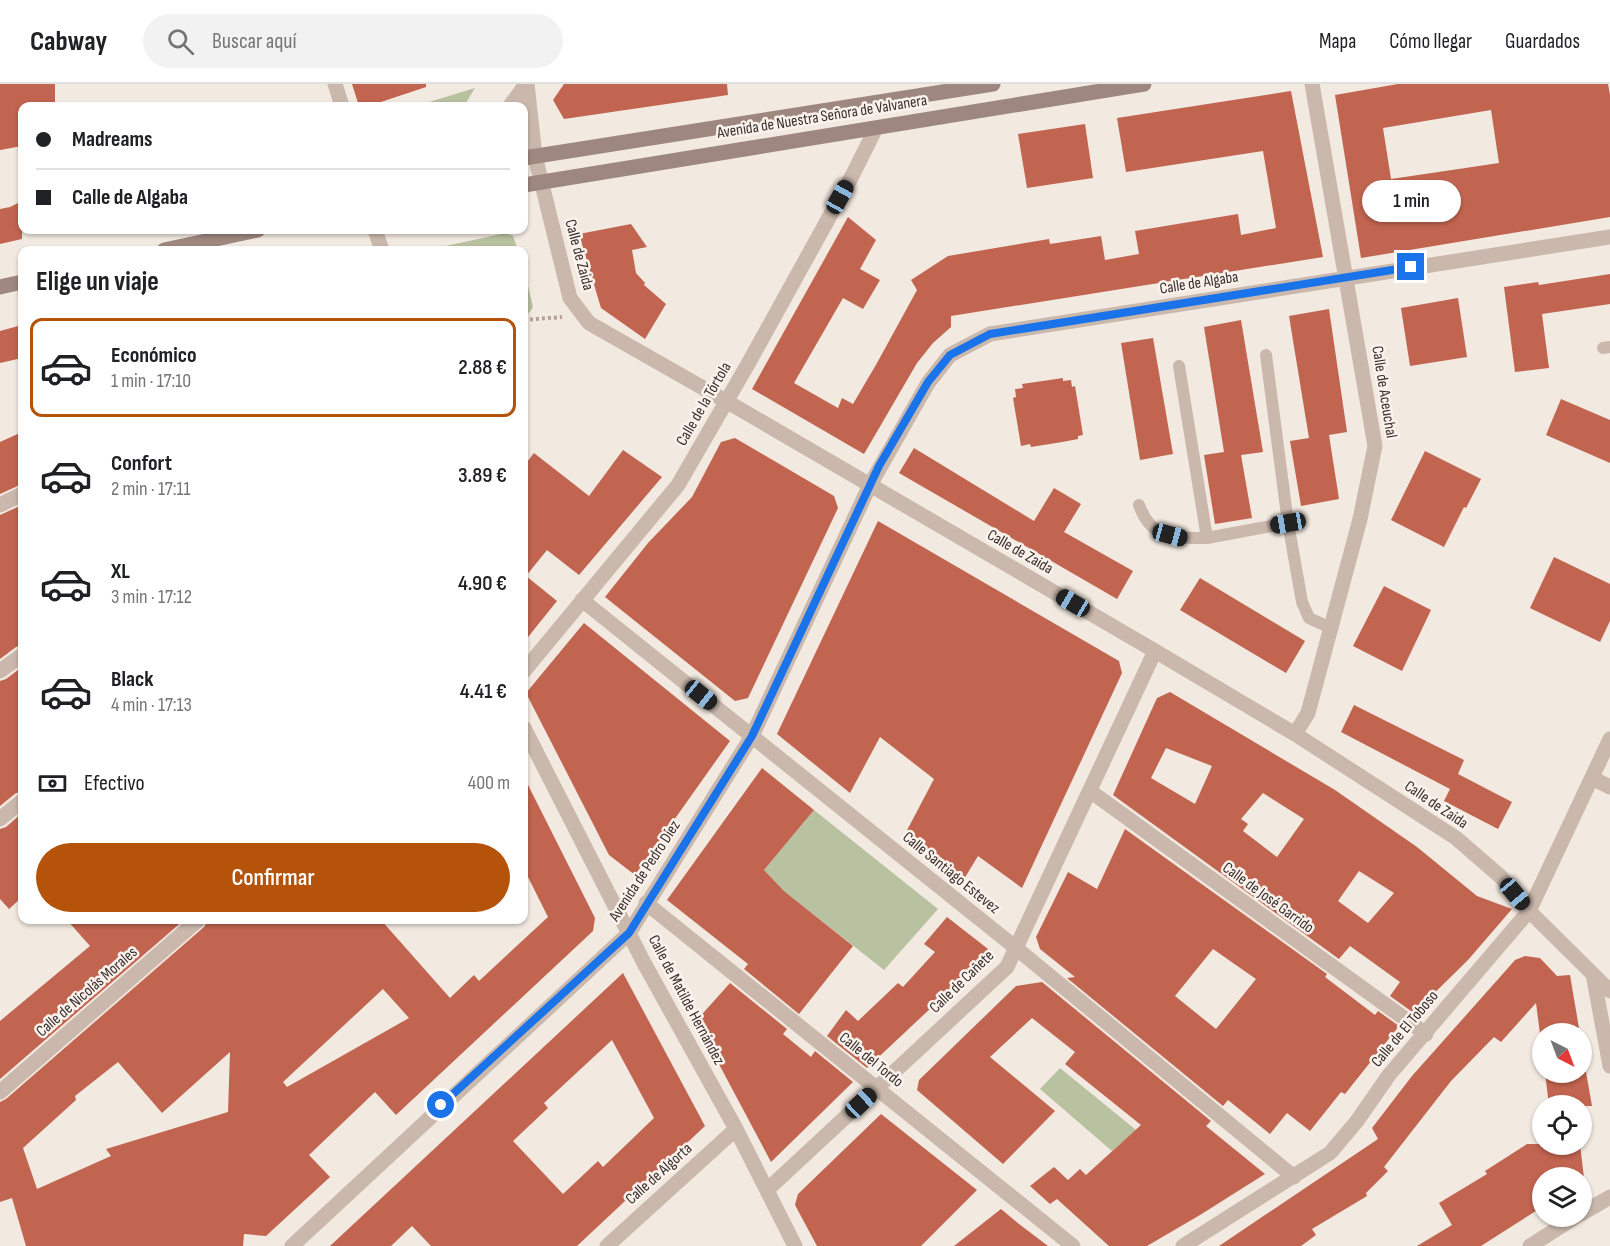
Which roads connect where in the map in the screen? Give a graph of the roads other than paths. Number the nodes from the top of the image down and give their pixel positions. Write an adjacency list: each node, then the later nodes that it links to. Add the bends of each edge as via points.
1 (335, 84): 6 (street)
2 (527, 84): 7 (street); 8 (street, Calle de Zaida)
3 (993, 84): 11 (main road, Avenida de Nuestra Señora de Valvanera)
4 (1144, 84): 10 (main road, Avenida de Nuestra Señora de Valvanera)
5 (1312, 84): 17 (street, Calle de Aceuchal)
6 (341, 102)
7 (513, 102)
8 (527, 102)
9 (528, 120): 11 (street, Calle de Zaida)
10 (876, 128): 12 (main road, Avenida de Nuestra Señora de Valvanera); 22 (street, Calle de la Tórtola)
11 (529, 157): 12 (street, Calle de Zaida)
12 (541, 182): 13 (main road, Avenida de Nuestra Señora de Valvanera); 22 (street, Calle de Zaida, via 570,298 589,323)
13 (528, 184)
14 (239, 234): 16 (main road)
15 (1610, 237): 17 (street, Calle de Algaba)
16 (183, 246)
17 (1347, 278): 23 (street, Calle de Algaba, via 990,334 950,355 928,382); 30 (street, Calle de Aceuchal, via 1375,446)
18 (18, 283): 19 (main road)
19 (0, 287)
20 (1266, 354): 27 (lane)
21 (1179, 366): 28 (lane)
22 (726, 401): 23 (street, Calle de Zaida); 29 (street, Calle de la Tórtola, via 678,485)
23 (870, 485): 31 (street, Calle de Zaida); 37 (street, Avenida de Pedro Díez)
24 (18, 496): 25 (street)
25 (0, 504)
26 (1139, 505): 28 (lane, via 1145,521 1158,531 1181,538)
27 (1288, 523): 28 (lane); 30 (lane, via 1304,610 1309,618)
28 (1207, 538)
29 (582, 600): 33 (street, Calle de la Tórtola); 37 (street, Calle Santiago Estevez)
30 (1331, 628): 35 (street, Calle de Aceuchal, via 1308,713)
31 (1155, 651): 35 (street, Calle de Zaida); 41 (street, Calle de Cañete)
32 (18, 658): 34 (street)
33 (528, 666)
34 (0, 671)
35 (1295, 734): 45 (street, Calle de Zaida, via 1456,838 1501,877)
36 (528, 736): 47 (street, Calle de Matilde Hernández)
37 (752, 736): 44 (street, Avenida de Pedro Díez); 48 (street, Calle Santiago Estevez)
38 (1610, 739): 39 (street, Calle de El Toboso)
39 (1592, 778): 40 (street); 45 (street, Calle de El Toboso)
40 (1610, 787)
41 (1090, 790): 48 (street, Calle de Cañete); 51 (street, Calle de José Garrido)
42 (18, 804): 43 (street)
43 (0, 819)
44 (646, 903): 47 (street, Avenida de Pedro Díez); 53 (street, Calle del Tordo)
45 (1529, 911): 49 (street, Calle de Zaida); 51 (street, Calle de El Toboso)
46 (193, 924): 54 (street, Calle de Nicolás Morales)
47 (629, 933): 55 (street, Calle de Matilde Hernández); 61 (street, Avenida de Pedro Díez)
48 (1016, 948): 53 (street, Calle de Cañete, via 1007,967); 56 (street, Calle Santiago Estevez)
49 (1593, 974): 50 (street, Calle de Zaida); 52 (street)
50 (1610, 990)
51 (1426, 1034): 56 (street, Calle de El Toboso, via 1389,1075 1330,1153)
52 (1610, 1066)
53 (877, 1088): 57 (street, Calle de Cañete); 64 (street, Calle del Tordo)
54 (0, 1092)
55 (736, 1129): 57 (street, Calle de Matilde Hernández); 62 (street, Calle de Algorta)
56 (1294, 1177): 65 (street, Calle de El Toboso)
57 (767, 1190): 63 (street, Calle de Matilde Hernández)
58 (1610, 1197): 59 (street)
59 (1592, 1208)
60 (1559, 1227): 66 (street)
61 (292, 1246)
62 (607, 1246)
63 (795, 1246)
64 (1073, 1246)
65 (1183, 1246)
66 (1530, 1246)

